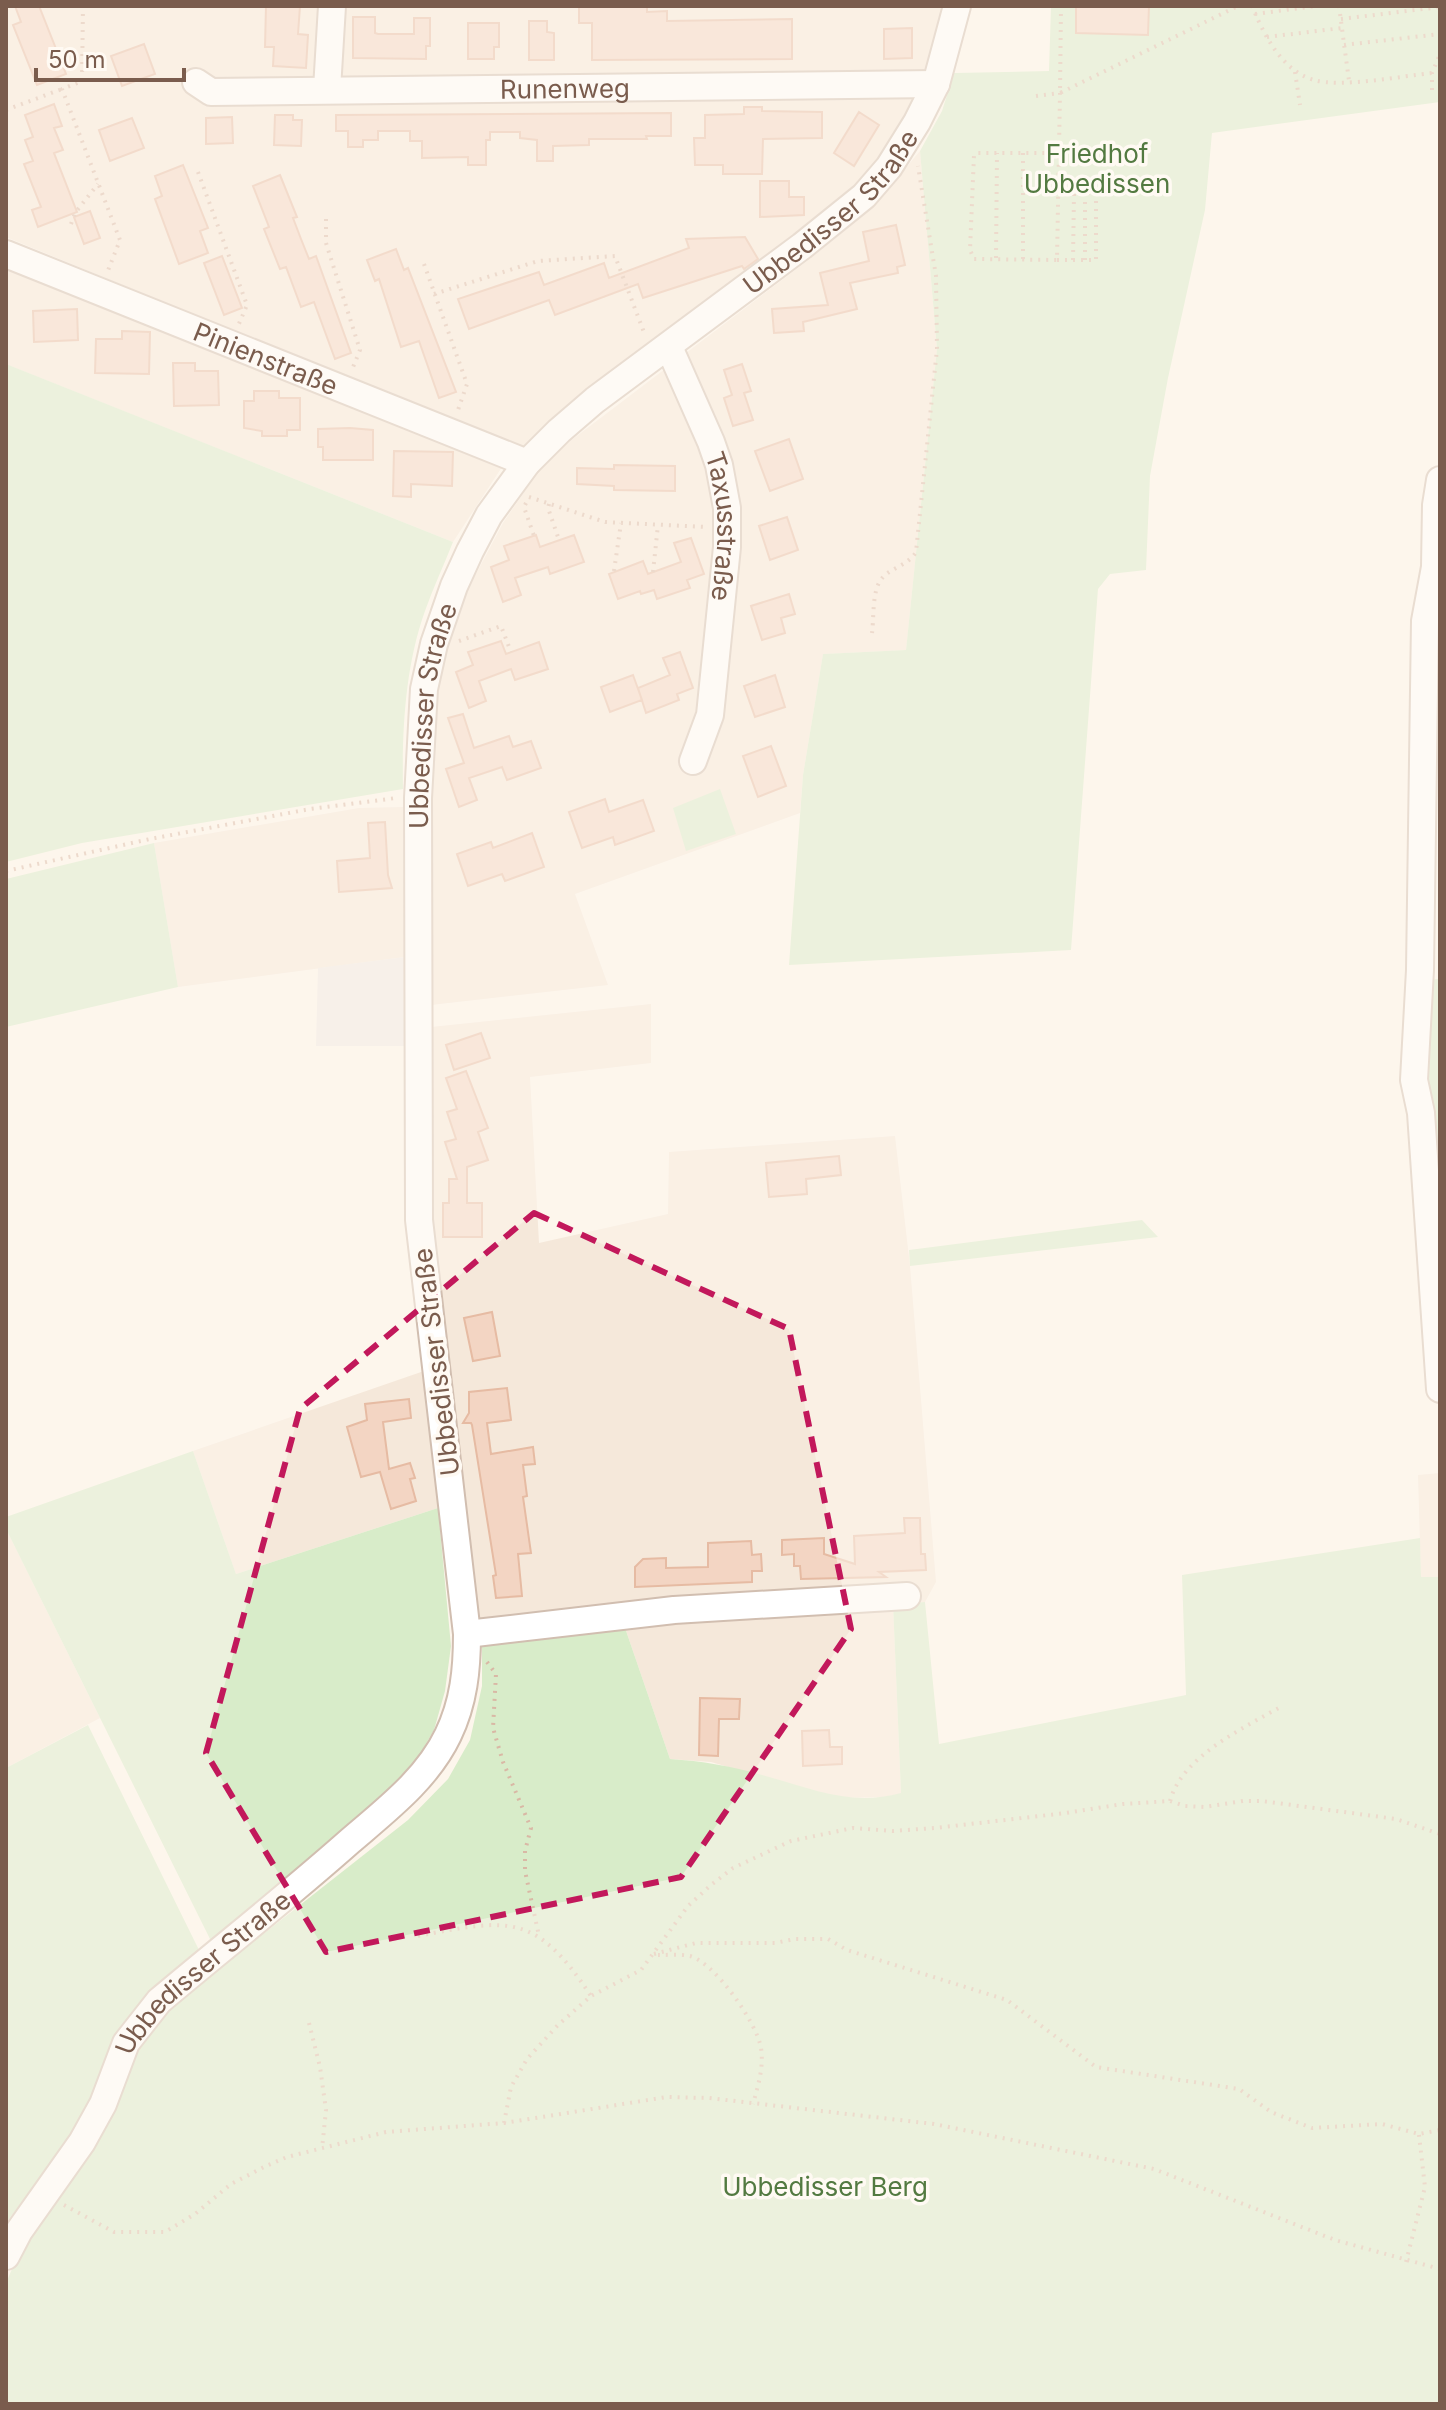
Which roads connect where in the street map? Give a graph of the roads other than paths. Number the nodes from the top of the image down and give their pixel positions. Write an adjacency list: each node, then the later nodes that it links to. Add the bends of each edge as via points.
1 (332, 6): 5 (street)
2 (957, 6): 4 (street, Ubbedisser Straße)
3 (196, 82): 5 (street, Runenweg, via 211,92)
4 (936, 84): 5 (street, Runenweg); 7 (street, Ubbedisser Straße, via 889,167 864,196)
5 (327, 89)
6 (6, 254): 8 (street, Pinienstraße)
7 (661, 352): 8 (street, Ubbedisser Straße, via 595,400); 10 (street, Taxusstraße, via 719,465 728,528 710,715)
8 (527, 463): 13 (street, Ubbedisser Straße, via 470,551 434,644 424,689 418,798 419,1220)
9 (1440, 480): 11 (street, via 1435,567 1425,621 1414,1080 1421,1113)
10 (693, 761)
11 (1440, 1389)
12 (907, 1596): 13 (street, via 674,1610)
13 (467, 1634): 14 (street, Ubbedisser Straße, via 463,1694 447,1738 425,1771 315,1872 159,2001 126,2043 95,2120)
14 (6, 2256)

